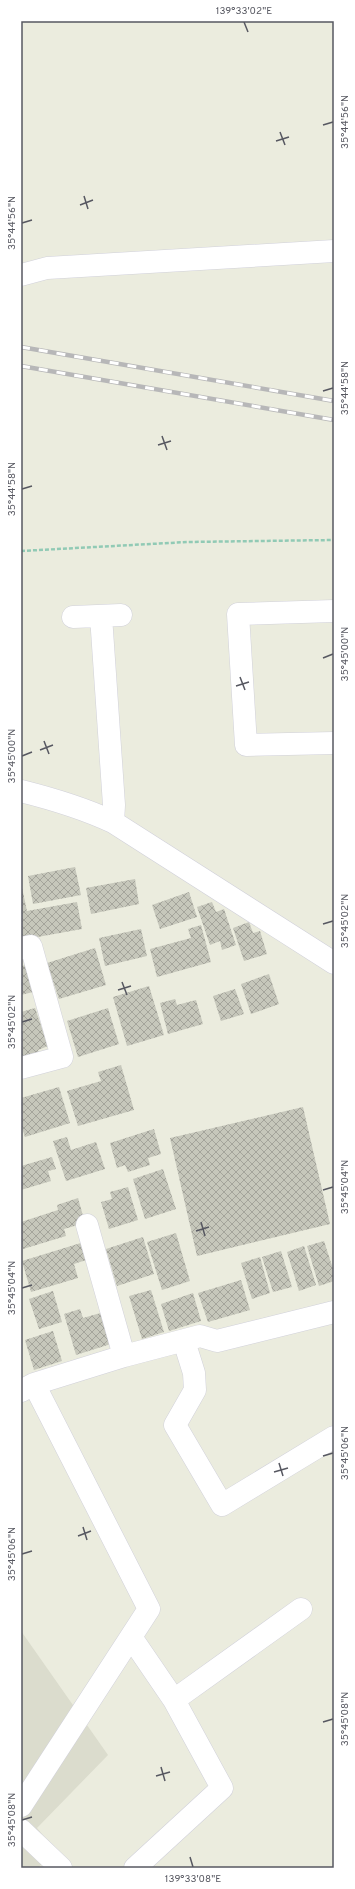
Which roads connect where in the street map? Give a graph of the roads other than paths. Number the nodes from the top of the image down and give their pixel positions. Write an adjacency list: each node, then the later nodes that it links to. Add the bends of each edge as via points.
1 (334, 251): 2 (street, via 47,268)
2 (21, 275)
3 (334, 610): 5 (street, via 238,614 246,745)
4 (73, 617): 7 (street, via 111,615)
5 (334, 743)
6 (21, 791): 7 (street, via 54,799)
7 (113, 822): 9 (street)
8 (21, 948): 10 (street, via 31,946 62,1057)
9 (334, 963)
10 (21, 1068)
11 (87, 1225): 14 (street)
12 (334, 1312): 13 (street, via 217,1341 200,1336)
13 (184, 1341): 14 (street); 16 (street, via 194,1373 195,1390 175,1425 222,1505)
14 (124, 1356): 15 (street)
15 (27, 1388): 18 (street, via 149,1609)
16 (334, 1437)
17 (301, 1609): 19 (street)
18 (131, 1637): 19 (street); 20 (street)
19 (174, 1700): 23 (street, via 222,1788)
20 (21, 1806)
21 (21, 1830): 22 (street)
22 (61, 1868)
23 (134, 1868)

